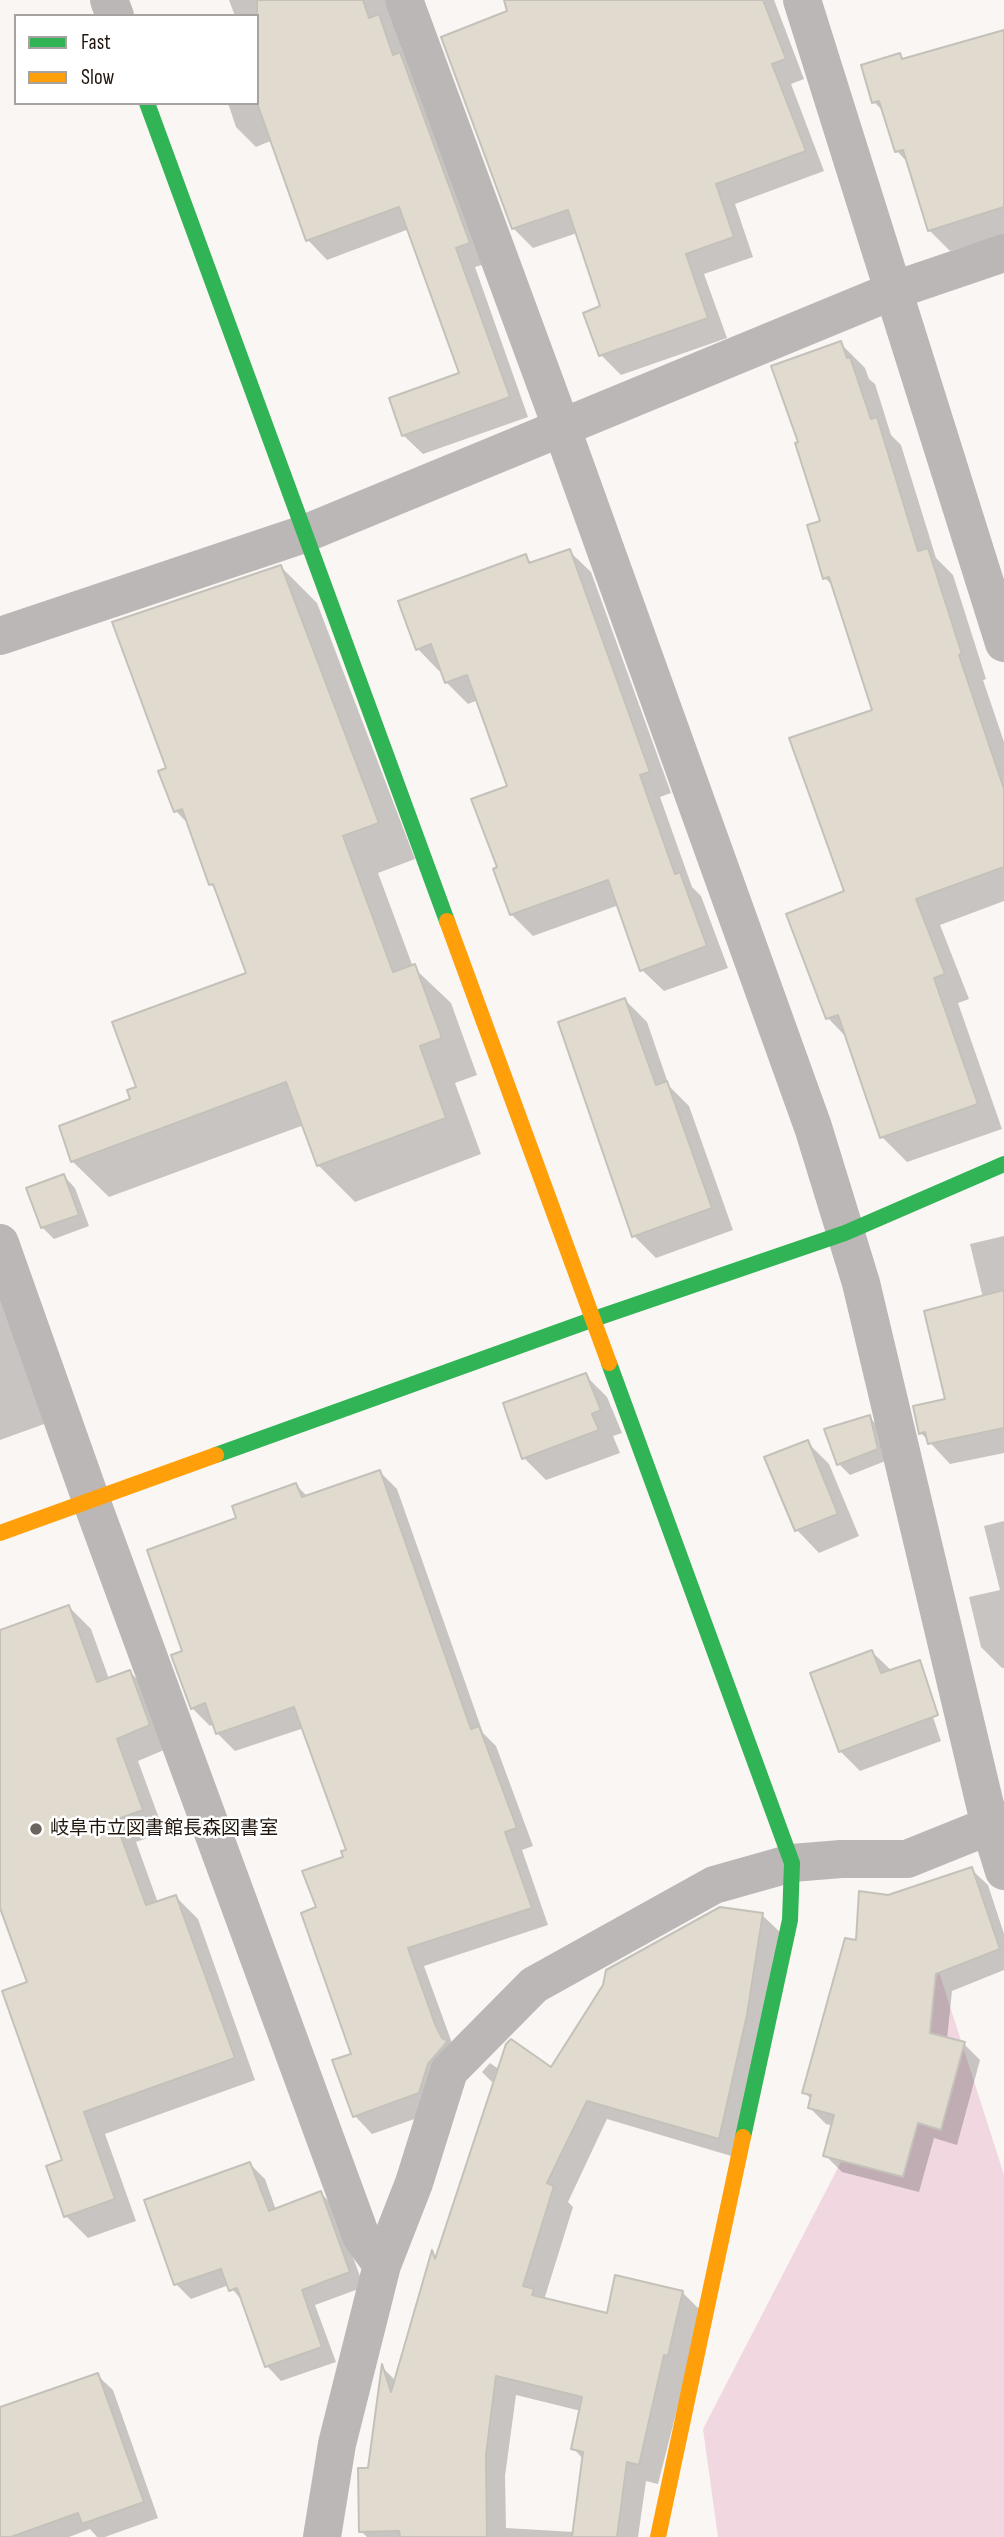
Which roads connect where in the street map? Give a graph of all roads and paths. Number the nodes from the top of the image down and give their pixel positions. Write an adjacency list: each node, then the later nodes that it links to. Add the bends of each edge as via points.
1 (404, 0): 6 (street)
2 (802, 0): 5 (street)
3 (148, 105): 7 (street)
4 (1004, 253): 5 (street)
5 (895, 290): 6 (street); 9 (street)
6 (561, 426): 7 (street); 11 (street, via 813,1127)
7 (304, 534): 8 (street); 13 (street)
8 (0, 636)
9 (1004, 643)
10 (1004, 1164): 11 (street)
11 (845, 1233): 13 (street); 16 (street)
12 (0, 1243): 14 (street)
13 (594, 1320): 14 (street); 17 (street)
14 (91, 1500): 15 (street); 19 (street, via 361,2236)
15 (0, 1533)
16 (997, 1823): 17 (street, via 907,1859); 18 (street)
17 (792, 1863): 19 (street, via 714,1885 534,1985 449,2071); 21 (street, via 790,1920)
18 (1004, 1871)
19 (382, 2265): 20 (street, via 337,2444)
20 (321, 2537)
21 (658, 2537)

